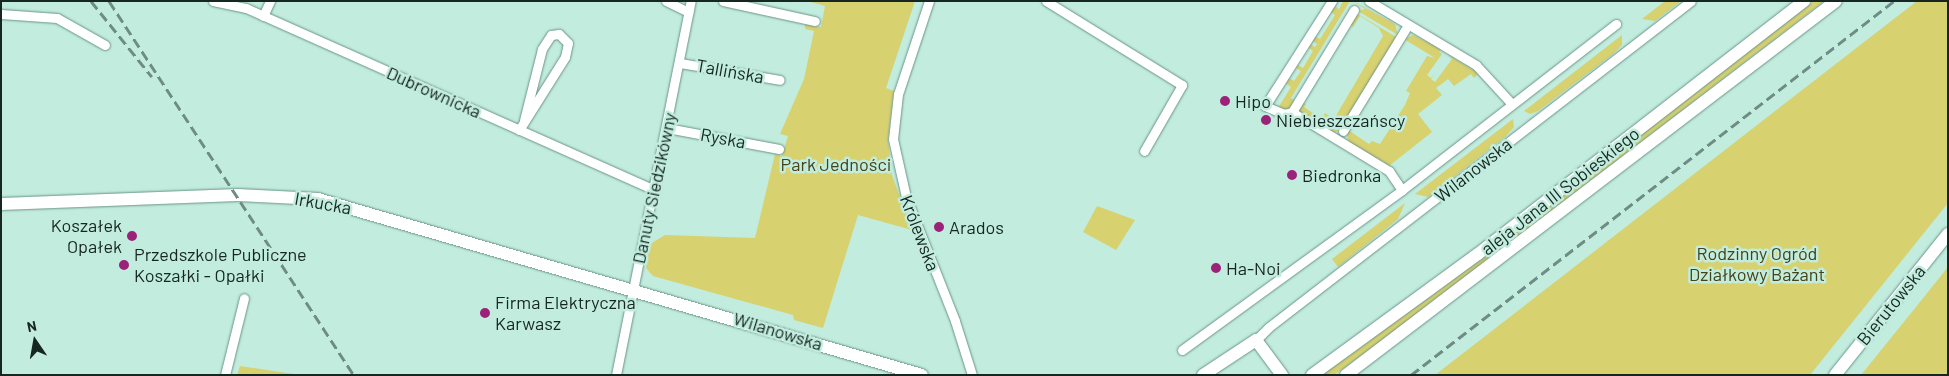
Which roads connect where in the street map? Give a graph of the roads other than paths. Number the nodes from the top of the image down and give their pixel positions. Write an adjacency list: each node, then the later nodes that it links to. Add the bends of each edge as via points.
1 (213, 1): 16 (street, Dubrownicka, via 231,3)
2 (270, 1): 16 (street)
3 (666, 1): 14 (street)
4 (692, 1): 14 (street, Danuty Siedzikówny)
5 (723, 1): 17 (street)
6 (928, 1): 42 (street, Królewska, via 898,94 893,139 906,197 955,321)
7 (1046, 1): 30 (street, via 1182,85)
8 (1332, 1): 24 (street, via 1265,106 1284,114)
9 (1369, 1): 19 (street)
10 (1691, 1): 37 (street, Wilanowska)
11 (1804, 1): 45 (street, aleja Jana III Sobieskiego, via 1478,254)
12 (1836, 1): 46 (street, aleja Jana III Sobieskiego, via 1521,245)
13 (1354, 10): 24 (street)
14 (689, 12): 21 (street, Danuty Siedzikówny)
15 (1, 14): 20 (street, via 57,18)
16 (263, 16): 27 (street, Dubrownicka)
17 (815, 21)
18 (1616, 24): 23 (street)
19 (1408, 25): 23 (street, via 1476,65); 28 (street)
20 (105, 45)
21 (680, 62): 22 (street, Tallińska); 26 (street, Danuty Siedzikówny)
22 (780, 80)
23 (1512, 104): 32 (street)
24 (1292, 112): 32 (street, via 1389,172)
25 (524, 120): 25 (street, via 565,57 568,43 559,34 551,35 542,49); 27 (street)
26 (667, 128): 29 (street, Ryska); 31 (street, Danuty Siedzikówny)
27 (519, 130): 31 (street, Dubrownicka)
28 (1344, 131)
29 (779, 149)
30 (1144, 151)
31 (654, 190): 35 (street, Danuty Siedzikówny)
32 (1402, 190): 38 (street)
33 (1, 204): 35 (street, Irkucka, via 238,195 318,199)
34 (1948, 234): 47 (street, Bierutowska)
35 (634, 288): 40 (street, Danuty Siedzikówny); 41 (street, Wilanowska)
36 (244, 298): 39 (street)
37 (1256, 340): 43 (street, Wilanowska); 44 (street)
38 (1182, 350)
39 (224, 375)
40 (616, 375)
41 (922, 375)
42 (972, 375)
43 (1203, 375)
44 (1282, 375)
45 (1312, 375)
46 (1346, 375)
47 (1835, 375)

